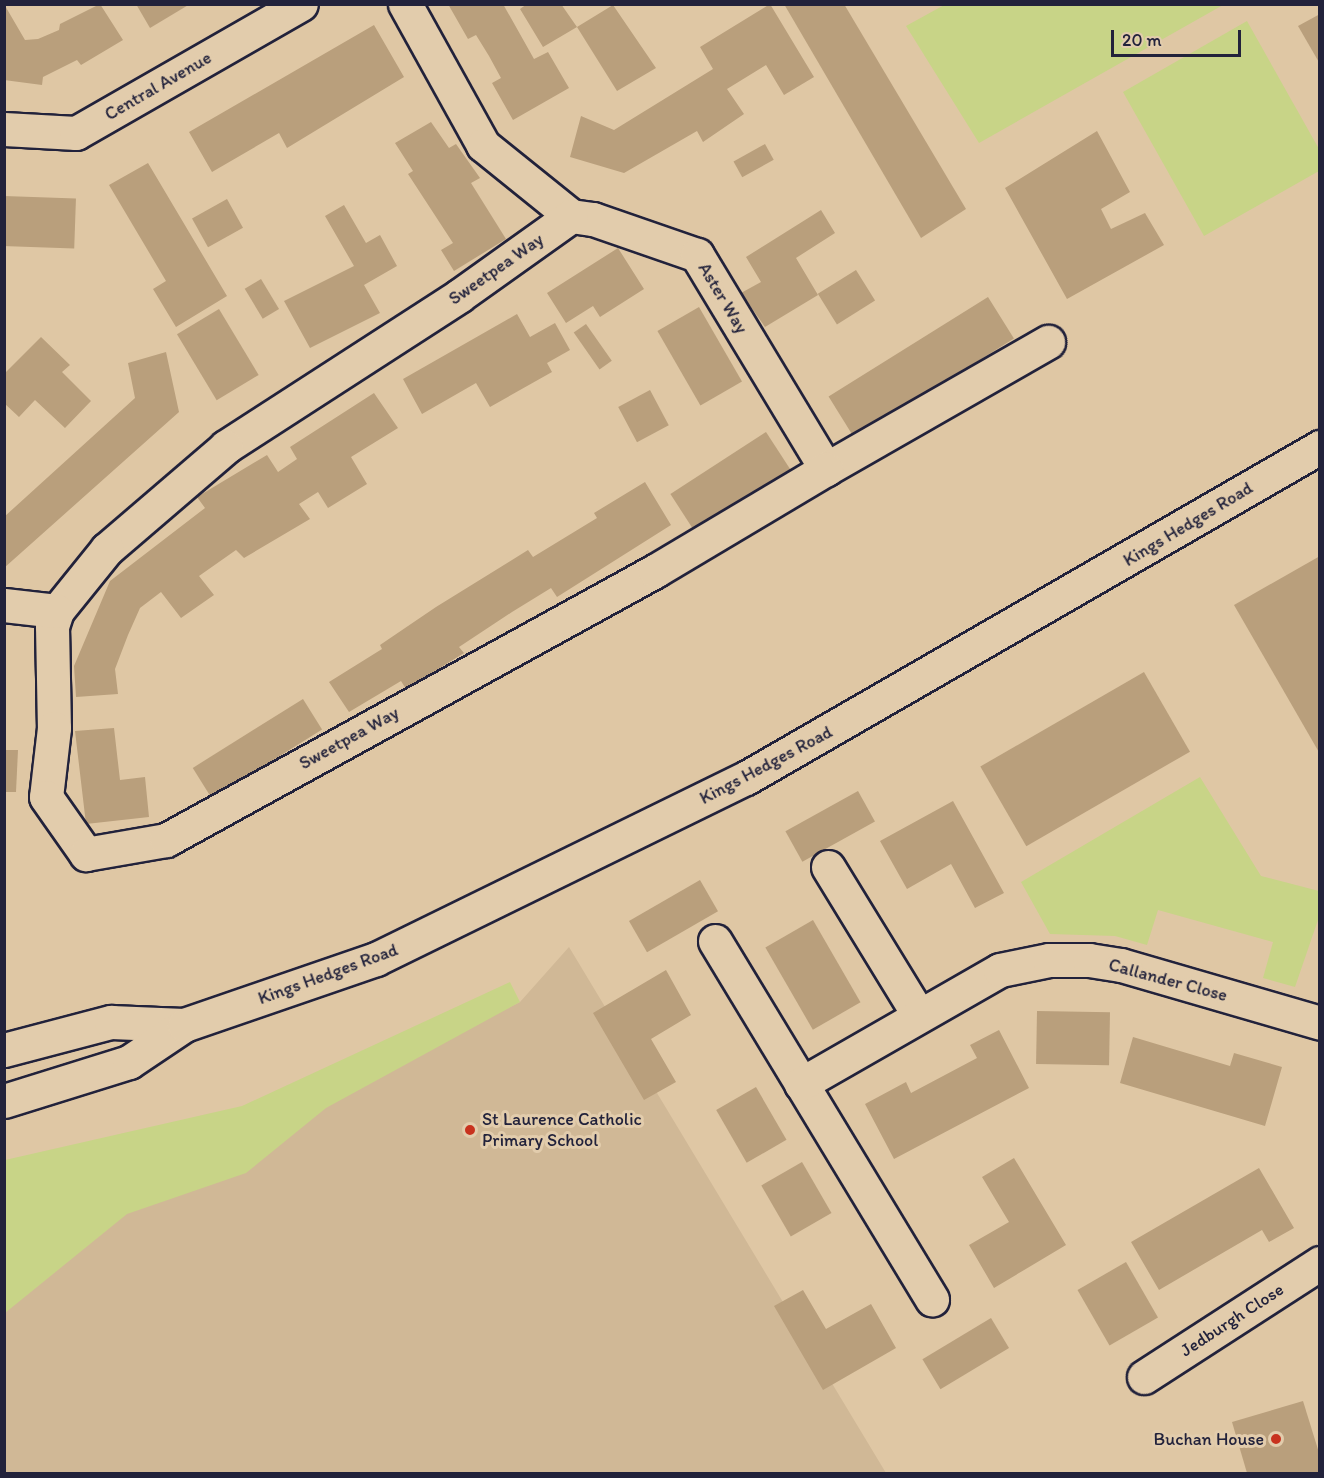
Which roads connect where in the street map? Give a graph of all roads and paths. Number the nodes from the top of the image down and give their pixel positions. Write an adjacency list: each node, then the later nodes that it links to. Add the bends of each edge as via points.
1 (301, 4): 3 (street, Central Avenue, via 76,133)
2 (405, 4): 4 (street, Aster Way, via 483,144)
3 (4, 129)
4 (571, 216): 7 (street, Aster Way, via 593,219 697,255); 9 (street, Sweetpea Way, via 459,296 226,447 107,549)
5 (1048, 342): 7 (street)
6 (1320, 447): 14 (street, Kings Hedges Road, via 746,778 376,959)
7 (826, 469): 9 (street, Sweetpea Way, via 655,570 166,840 86,854 45,797 54,728 52,626)
8 (4, 605): 9 (street)
9 (57, 611)
10 (828, 867): 12 (street)
11 (715, 941): 16 (street)
12 (918, 1014): 13 (street, Callander Close, via 1000,970 1048,960 1089,960 1130,967); 16 (street, Callander Close)
13 (1320, 1023)
14 (184, 1025): 15 (street, Kings Hedges Road, via 111,1022); 17 (street, Kings Hedges Road, via 129,1062)
15 (4, 1050)
16 (801, 1084): 19 (street)
17 (4, 1101)
18 (1320, 1263): 20 (street, Jedburgh Close)
19 (932, 1300)
20 (1144, 1377)

